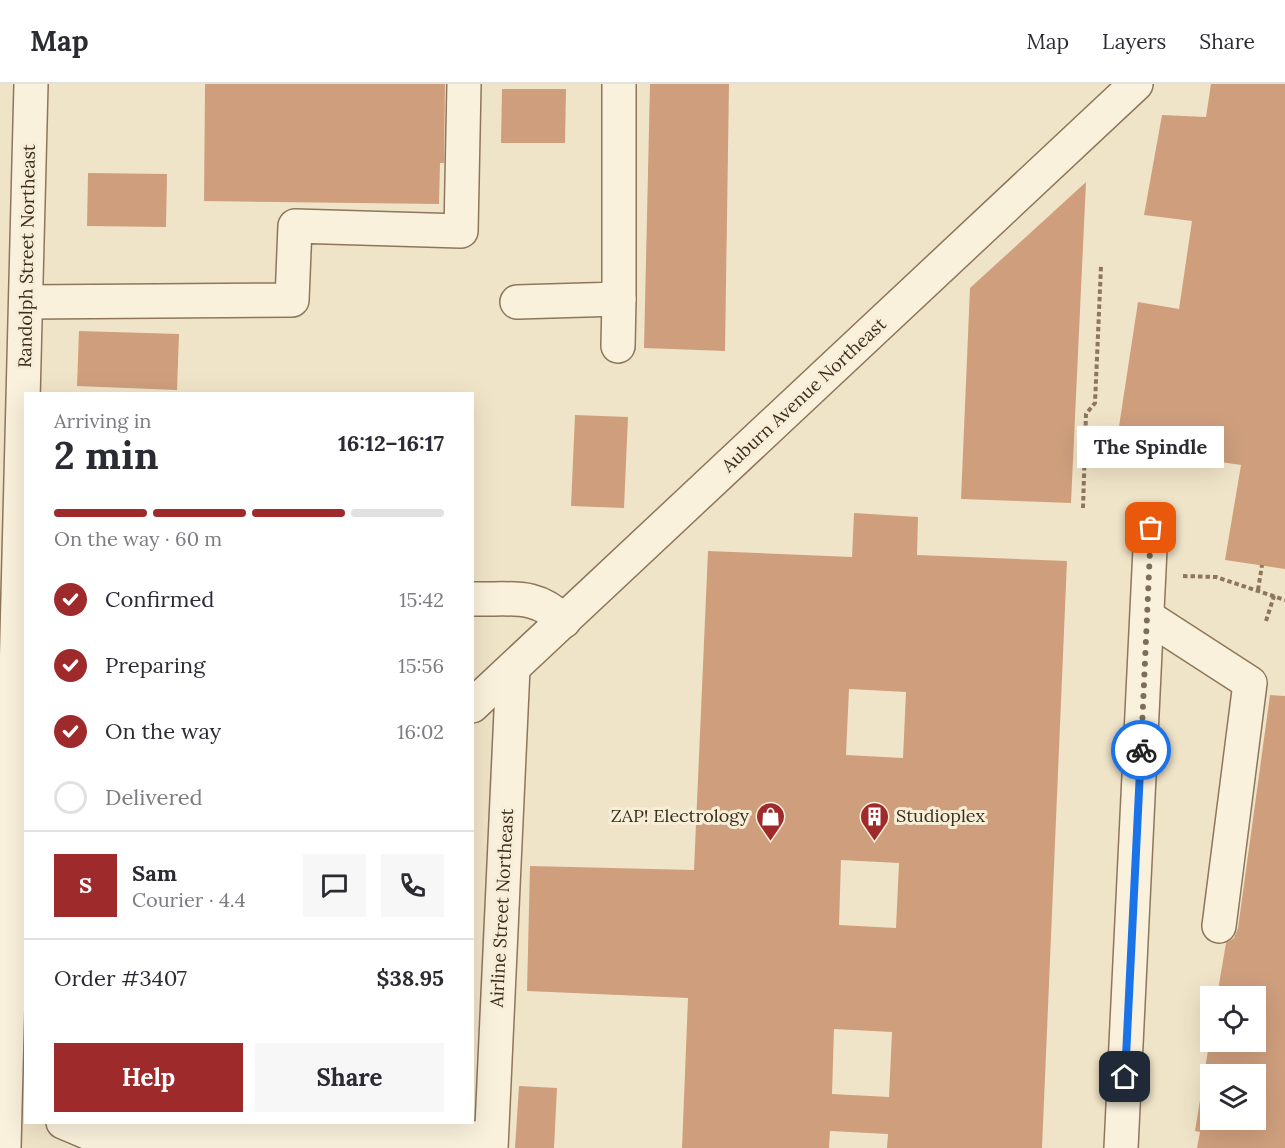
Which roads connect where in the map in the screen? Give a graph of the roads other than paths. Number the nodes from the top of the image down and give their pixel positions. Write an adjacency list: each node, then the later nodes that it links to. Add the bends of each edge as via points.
1 (31, 84): 6 (street, Randolph Street Northeast)
2 (465, 84): 6 (street, via 462,231 295,226 292,300)
3 (619, 84): 5 (street)
4 (1136, 84): 15 (street, Auburn Avenue Northeast)
5 (619, 299): 7 (street); 8 (street)
6 (26, 302): 9 (street, Randolph Street Northeast)
7 (517, 302)
8 (618, 346)
9 (25, 392)
10 (24, 446): 12 (street, Randolph Street Northeast)
11 (1151, 528): 14 (street)
12 (22, 590): 19 (street, Randolph Street Northeast)
13 (474, 599): 15 (street, via 533,600 548,605)
14 (1148, 617): 18 (street, via 1250,683); 23 (street)
15 (564, 621): 16 (street, Auburn Avenue Northeast)
16 (513, 668): 17 (street, Auburn Avenue Northeast); 21 (street, Airline Street Northeast)
17 (474, 704)
18 (1219, 926)
19 (14, 1090): 22 (street, Randolph Street Northeast)
20 (68, 1124): 21 (street, via 89,1133)
21 (491, 1143)
22 (4, 1148)
23 (1121, 1148)

